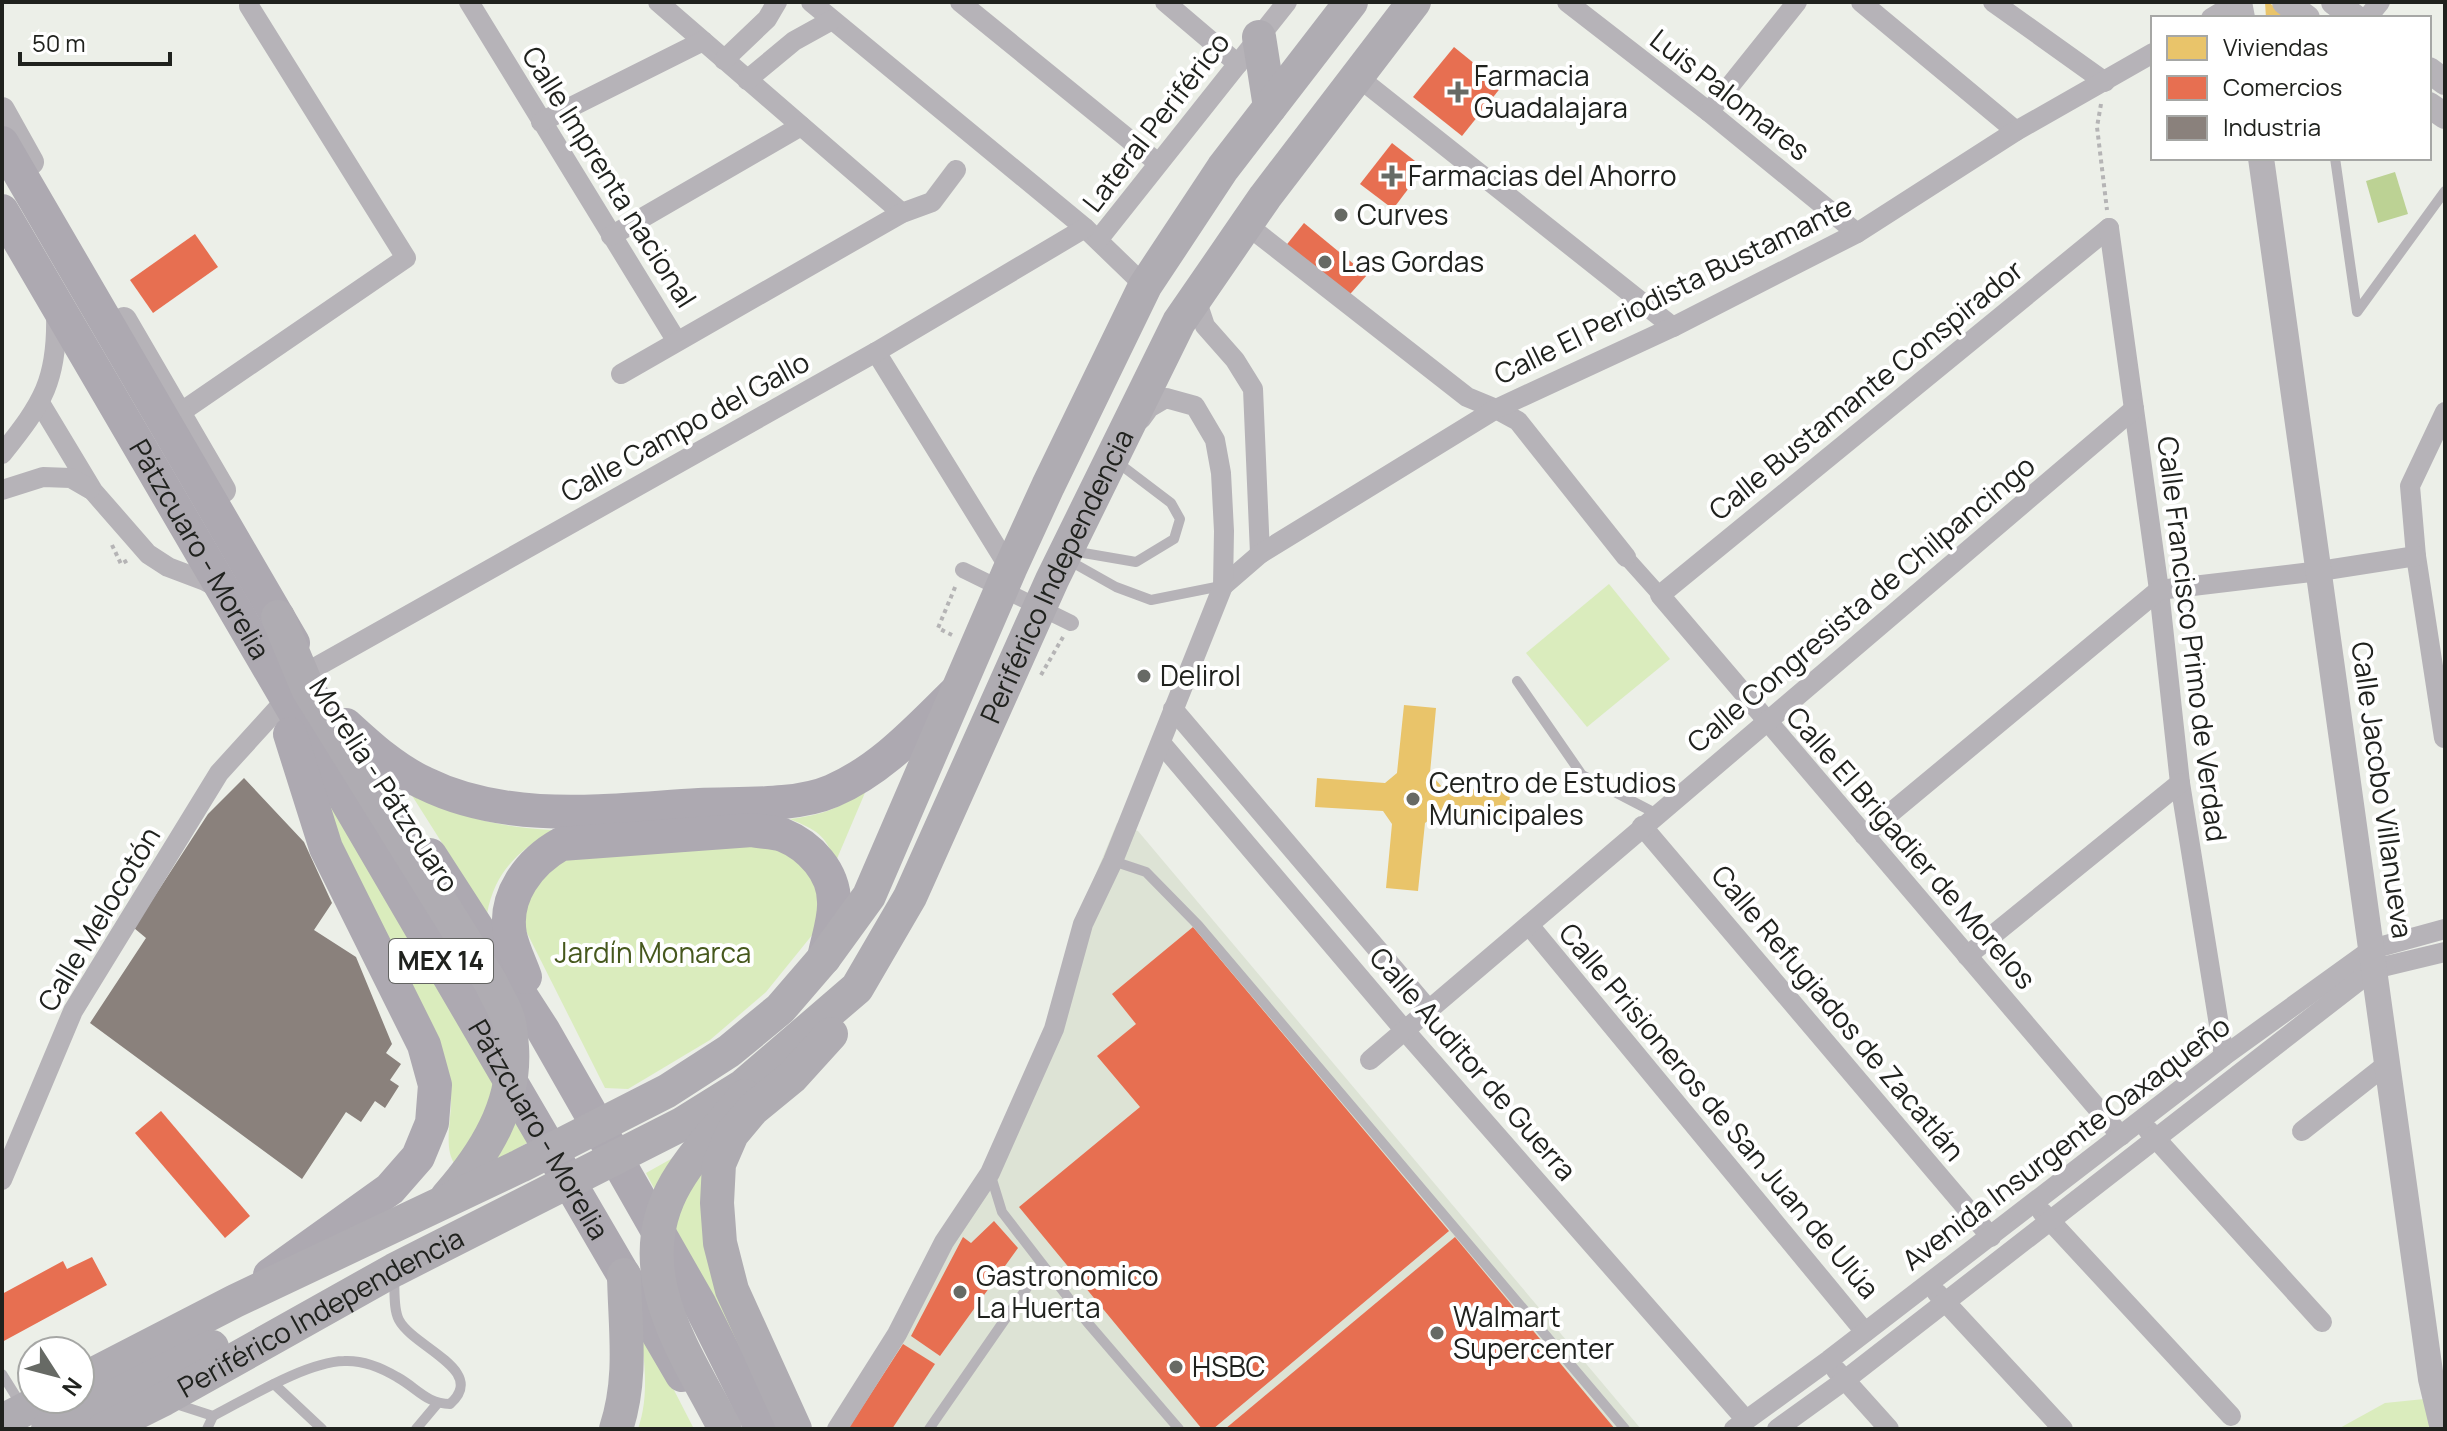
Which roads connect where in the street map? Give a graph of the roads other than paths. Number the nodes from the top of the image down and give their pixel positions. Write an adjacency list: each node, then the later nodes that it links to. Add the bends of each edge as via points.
1 (469, 2): 34 (street, Calle Imprenta nacional)
2 (658, 2): 23 (street)
3 (811, 2): 21 (street)
4 (960, 2): 40 (street)
5 (1165, 2): 27 (street)
6 (1287, 2): 22 (street, Lateral Periférico)
7 (1351, 2): 31 (highway, Periférico Independencia)
8 (1414, 2): 28 (highway, Periférico Independencia)
9 (1567, 2): 33 (street, Luis Palomares)
10 (1797, 2): 33 (street)
11 (1861, 2): 36 (street)
12 (1993, 2): 30 (street)
13 (2238, 2): 18 (street)
14 (2285, 2): 19 (street)
15 (2334, 2): 20 (street)
16 (249, 6): 61 (street, via 406,258)
17 (772, 11): 24 (street); 26 (street)
18 (2214, 16)
19 (2304, 16)
20 (2353, 16)
21 (832, 20): 24 (street); 48 (street)
22 (1259, 37): 27 (street, Lateral Periférico); 31 (highway)
23 (703, 41): 26 (street); 34 (street)
24 (794, 41): 29 (street)
25 (2151, 54): 30 (street, Calle El Periodista Bustamante)
26 (724, 60): 29 (street)
27 (1238, 64): 40 (street, Lateral Periférico)
28 (1358, 77): 45 (highway, Periférico Independencia); 53 (street)
29 (747, 80): 35 (street)
30 (2105, 82): 36 (street, Calle El Periodista Bustamante)
31 (1270, 107): 50 (highway, Periférico Independencia)
32 (2, 110): 61 (street)
33 (1709, 112): 47 (street, Luis Palomares)
34 (541, 122): 49 (street, Calle Imprenta nacional)
35 (801, 126): 44 (street); 49 (street)
36 (2016, 131): 47 (street, Calle El Periodista Bustamante)
37 (2, 143): 61 (main road, Morelia - Pátzcuaro)
38 (2261, 160): 73 (street, Calle Jacobo Villanueva)
39 (2335, 160): 42 (lane, via 2357,312)
40 (1158, 163): 48 (street, Lateral Periférico)
41 (956, 170): 44 (street, via 932,202)
42 (2445, 191)
43 (2, 211): 52 (main road, Pátzcuaro - Morelia / MEX 14)
44 (902, 213): 54 (street)
45 (1247, 225): 51 (highway, Periférico Independencia); 58 (street, via 1467,397)
46 (2109, 228): 59 (street, Calle Francisco Primo de Verdad); 77 (street, Calle Bustamante Conspirador)
47 (1857, 233): 53 (street, Calle El Periodista Bustamante)
48 (1092, 234): 50 (street); 55 (street, Calle Campo del Gallo)
49 (611, 236): 54 (street, Calle Imprenta nacional)
50 (1145, 286): 64 (highway, Periférico Independencia)
51 (1196, 299): 63 (highway, Periférico Independencia, via 1179,322); 68 (street, via 1205,326 1253,389)
52 (56, 305): 57 (street, via 57,340); 76 (main road, Pátzcuaro - Morelia / MEX 14)
53 (1673, 327): 58 (street, Calle El Periodista Bustamante)
54 (676, 340): 56 (street)
55 (876, 352): 71 (street); 82 (street, Calle Campo del Gallo)
56 (621, 374)
57 (40, 403): 62 (street); 66 (street)
58 (1496, 409): 68 (street, Calle El Periodista Bustamante); 70 (street, via 1518,421)
59 (2134, 409): 75 (street, Calle Francisco Primo de Verdad); 87 (street, Calle Congresista de Chilpancingo)
60 (2445, 412): 69 (street, via 2410,486)
61 (172, 418): 78 (main road, Morelia - Pátzcuaro); 82 (street, via 304,633)
62 (2, 454)
63 (1112, 458): 67 (highway, Periférico Independencia); 67 (lane, via 1171,503 1180,519 1174,539 1136,562); 74 (street, via 1149,408 1166,398 1195,406 1215,440 1221,473)
64 (1048, 486): 71 (highway, Periférico Independencia); 100 (highway, via 1026,584 901,867 861,946)
65 (2, 490): 66 (street, via 57,477 71,478)
66 (93, 491): 76 (street, via 148,554)
67 (1065, 554): 74 (lane, via 1116,587 1151,600); 100 (highway, Periférico Independencia, via 910,897)
68 (1260, 554): 74 (street, Calle El Periodista Bustamante)
69 (2416, 556): 73 (street); 81 (street)
70 (1626, 557): 77 (street)
71 (1010, 569): 84 (highway, Periférico Independencia)
72 (963, 570): 79 (street)
73 (2320, 571): 75 (street); 99 (street, Calle Jacobo Villanueva)
74 (1223, 586): 86 (street)
75 (2159, 590): 91 (street, Calle Francisco Primo de Verdad); 93 (street)
76 (224, 592): 80 (main road, Pátzcuaro - Morelia / MEX 14)
77 (1660, 595): 87 (street, Calle El Brigadier de Morelos)
78 (278, 617): 82 (main road, Morelia - Pátzcuaro); 121 (highway, via 308,689 491,983 507,1017 512,1054 502,1113 487,1143 424,1220 359,1269)
79 (1071, 623)
80 (256, 648): 85 (main road); 118 (main road, Pátzcuaro - Morelia / MEX 14)
81 (2439, 649): 89 (street)
82 (309, 671): 88 (main road, Morelia - Pátzcuaro / MEX 14)
83 (1517, 681): 92 (lane, via 1582,775)
84 (955, 693): 88 (main road, via 867,773 829,792 791,801 511,810 423,783); 100 (highway, Periférico Independencia)
85 (279, 707): 112 (street, Calle Melocotón, via 219,773 73,1011); 121 (main road, via 326,848 424,1045 435,1085 432,1123 418,1157 390,1189)
86 (1173, 709): 90 (street); 101 (street, Calle Auditor de Guerra)
87 (1766, 721): 92 (street, Calle Congresista de Chilpancingo); 93 (street, Calle El Brigadier de Morelos)
88 (346, 725): 102 (main road, Morelia - Pátzcuaro / MEX 14)
89 (2444, 738)
90 (1161, 743): 94 (street); 103 (street, Calle Auditor de Guerra)
91 (2180, 783): 98 (street); 104 (street, Calle Francisco Primo de Verdad)
92 (1650, 820): 95 (street, Calle Congresista de Chilpancingo); 115 (street, Calle Refugiados de Zacatlán)
93 (1864, 835): 98 (street, Calle El Brigadier de Morelos)
94 (1113, 861): 111 (street, via 1083,924 1054,1029); 149 (lane, via 1146,872 1198,925)
95 (1529, 925): 101 (street, Calle Congresista de Chilpancingo); 123 (street, Calle Prisioneros de San Juan de Ulúa)
96 (2445, 929): 99 (street, Avenida Insurgente Oaxaqueño)
97 (2445, 952): 99 (street, Avenida Insurgente Oaxaqueño)
98 (1967, 956): 109 (street, Calle El Brigadier de Morelos)
99 (2373, 959): 104 (street, Avenida Insurgente Oaxaqueño); 106 (street, Calle Jacobo Villanueva); 110 (street, Avenida Insurgente Oaxaqueño)
100 (839, 976): 102 (main road, via 830,880 805,846 781,834 752,830 561,844 524,875 511,902 510,934); 117 (highway, Periférico Independencia, via 743,1086 682,1124); 121 (highway, Periférico Independencia, via 780,1009 729,1051 667,1091); 143 (highway, via 687,1167 660,1223 656,1261 664,1305); 145 (highway, via 831,1033 792,1077 753,1109 732,1134 719,1164 720,1243 732,1290)
101 (1429, 1010): 103 (street, Calle Congresista de Chilpancingo)
102 (543, 1030): 144 (main road, Morelia - Pátzcuaro / MEX 14, via 700,1305)
103 (1406, 1032): 105 (street, Calle Congresista de Chilpancingo); 136 (street, Calle Auditor de Guerra)
104 (2224, 1056): 107 (street, Avenida Insurgente Oaxaqueño)
105 (1370, 1060)
106 (2387, 1064): 108 (street); 129 (street, Calle Jacobo Villanueva)
107 (2140, 1121): 109 (street, Avenida Insurgente Oaxaqueño); 110 (street)
108 (2302, 1131)
109 (2121, 1136): 113 (street, Avenida Insurgente Oaxaqueño)
110 (2156, 1138): 114 (street, Avenida Insurgente Oaxaqueño); 122 (street)
111 (990, 1173): 116 (lane, via 1002,1212); 146 (street, via 944,1242 897,1334)
112 (2, 1180)
113 (2034, 1204): 114 (street); 115 (street, Avenida Insurgente Oaxaqueño)
114 (2050, 1221): 120 (street, Avenida Insurgente Oaxaqueño); 135 (street)
115 (1991, 1237): 119 (street, Avenida Insurgente Oaxaqueño)
116 (1042, 1266): 147 (lane); 148 (lane)
117 (394, 1270): 132 (lane, via 397,1317 409,1335 456,1370 462,1382 459,1396 450,1404); 133 (highway, Periférico Independencia)
118 (624, 1275): 141 (highway, via 628,1369); 142 (main road, Pátzcuaro - Morelia / MEX 14)
119 (1929, 1284): 120 (street); 123 (street, Avenida Insurgente Oaxaqueño)
120 (1945, 1302): 127 (street, Avenida Insurgente Oaxaqueño); 152 (street)
121 (243, 1313): 126 (highway, Periférico Independencia); 128 (highway)
122 (2322, 1322)
123 (1865, 1332): 124 (street, Avenida Insurgente Oaxaqueño)
124 (1829, 1360): 127 (street); 136 (street, Avenida Insurgente Oaxaqueño)
125 (2, 1374): 131 (lane)
126 (96, 1374)
127 (1845, 1380): 150 (street, Avenida Insurgente Oaxaqueño); 151 (street)
128 (96, 1383)
129 (2436, 1383): 153 (street, Calle Jacobo Villanueva)
130 (274, 1384): 132 (lane, via 344,1361 373,1365 397,1376); 134 (lane); 139 (lane)
131 (16, 1394)
132 (437, 1404): 140 (lane)
133 (144, 1413): 134 (lane); 137 (highway, Periférico Independencia)
134 (213, 1416): 138 (lane)
135 (2231, 1416)
136 (1740, 1424)
137 (104, 1429)
138 (207, 1429)
139 (322, 1429)
140 (416, 1429)
141 (616, 1429)
142 (709, 1429)
143 (725, 1429)
144 (762, 1429)
145 (795, 1429)
146 (837, 1429)
147 (929, 1429)
148 (1179, 1429)
149 (1625, 1429)
150 (1777, 1429)
151 (1889, 1429)
152 (2063, 1429)
153 (2443, 1429)

